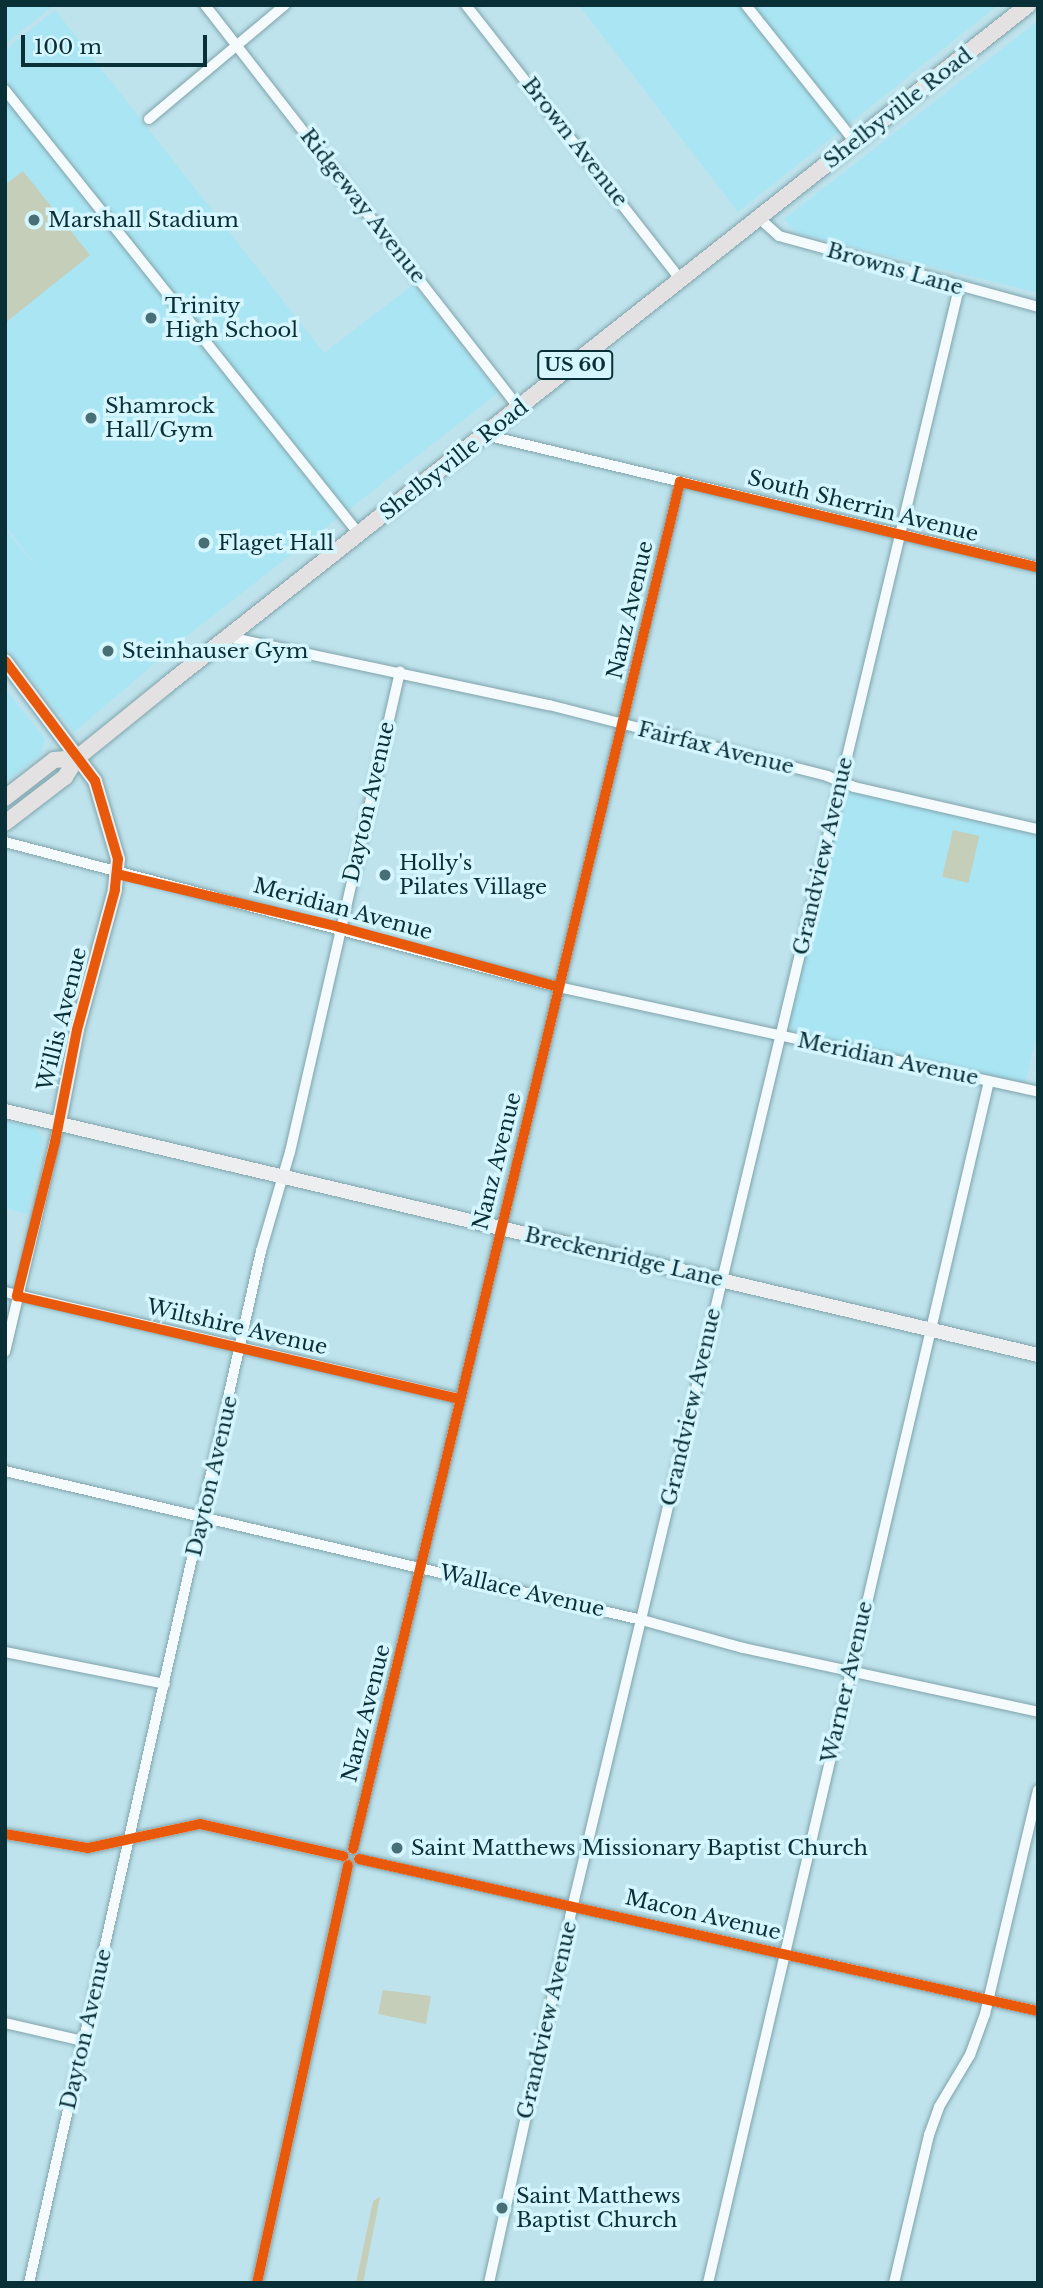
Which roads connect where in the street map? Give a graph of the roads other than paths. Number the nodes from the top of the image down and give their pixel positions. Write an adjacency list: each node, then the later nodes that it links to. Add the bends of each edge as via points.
1 (205, 5): 6 (street, Ridgeway Avenue)
2 (285, 5): 6 (street)
3 (466, 5): 11 (street, Brown Avenue)
4 (746, 5): 9 (street)
5 (1028, 5): 9 (main road, Shelbyville Road / US 60)
6 (236, 44): 8 (street); 14 (street, Ridgeway Avenue)
7 (5, 90): 18 (street)
8 (149, 119)
9 (855, 142): 10 (main road, Shelbyville Road / US 60)
10 (759, 218): 11 (main road, Shelbyville Road / US 60); 12 (street, Browns Lane, via 779,236)
11 (681, 280): 14 (main road, Shelbyville Road / US 60)
12 (958, 288): 13 (street, Browns Lane); 17 (street, Grandview Avenue)
13 (1038, 307)
14 (519, 408): 15 (main road, Shelbyville Road / US 60)
15 (485, 435): 16 (street, South Sherrin Avenue); 18 (main road, Shelbyville Road / US 60)
16 (680, 482): 17 (street, South Sherrin Avenue); 23 (street, Nanz Avenue)
17 (898, 533): 19 (street, South Sherrin Avenue); 25 (street, Grandview Avenue)
18 (359, 534): 20 (main road, Shelbyville Road / US 60)
19 (1038, 567)
20 (229, 637): 22 (street, Fairfax Avenue); 24 (main road, Shelbyville Road / US 60)
21 (5, 661): 24 (main road, Willis Avenue)
22 (400, 671): 23 (street, Fairfax Avenue); 31 (street, Dayton Avenue)
23 (621, 725): 25 (street, Fairfax Avenue); 32 (street, Nanz Avenue)
24 (77, 758): 26 (main road, Shelbyville Road, via 54,760); 27 (main road, Shelbyville Road, via 65,778); 30 (main road, Willis Avenue, via 95,781 113,838)
25 (840, 781): 28 (street, Fairfax Avenue); 33 (street, Grandview Avenue)
26 (5, 797)
27 (5, 823)
28 (1038, 829)
29 (5, 842): 30 (street, Meridian Avenue)
30 (117, 874): 31 (street, Meridian Avenue); 37 (main road, Willis Avenue, via 77,1030)
31 (339, 927): 32 (street, Meridian Avenue); 38 (street, Dayton Avenue)
32 (558, 987): 33 (street, Meridian Avenue); 39 (street, Nanz Avenue)
33 (779, 1035): 34 (street, Meridian Avenue); 40 (street, Grandview Avenue)
34 (989, 1081): 35 (street, Meridian Avenue); 43 (street, Warner Avenue)
35 (1038, 1092)
36 (5, 1111): 37 (main road, Breckenridge Lane)
37 (59, 1123): 38 (main road, Breckenridge Lane); 42 (street, Willis Avenue)
38 (283, 1176): 39 (main road, Breckenridge Lane); 44 (street, Dayton Avenue)
39 (501, 1228): 40 (main road, Breckenridge Lane); 47 (street, Nanz Avenue)
40 (720, 1280): 43 (main road, Breckenridge Lane); 51 (street, Grandview Avenue)
41 (5, 1292): 42 (street, Wiltshire Avenue)
42 (17, 1296): 44 (street, Wiltshire Avenue); 45 (street, Willis Avenue)
43 (929, 1329): 46 (main road, Breckenridge Lane); 53 (street, Warner Avenue)
44 (240, 1347): 47 (street, Wiltshire Avenue); 49 (street, Dayton Avenue)
45 (5, 1352)
46 (1038, 1355)
47 (460, 1399): 50 (street, Nanz Avenue)
48 (5, 1471): 49 (street, Wallace Avenue)
49 (202, 1517): 50 (street, Wallace Avenue); 54 (street, Dayton Avenue)
50 (421, 1568): 51 (street, Wallace Avenue); 59 (street, Nanz Avenue)
51 (642, 1620): 53 (street, Wallace Avenue, via 743,1648); 61 (street, Grandview Avenue)
52 (5, 1652): 54 (street)
53 (849, 1668): 55 (street, Wallace Avenue); 62 (street, Warner Avenue)
54 (165, 1684): 58 (street, Dayton Avenue)
55 (1038, 1712)
56 (1038, 1790): 63 (street)
57 (5, 1834): 58 (street, via 73,1847)
58 (127, 1840): 60 (street, via 200,1824); 66 (street, Dayton Avenue)
59 (356, 1854): 60 (street); 61 (street, Macon Avenue)
60 (345, 1861): 68 (street)
61 (574, 1904): 62 (street, Macon Avenue); 69 (street, Grandview Avenue)
62 (782, 1953): 63 (street, Macon Avenue); 70 (street, Warner Avenue)
63 (989, 2001): 64 (street, Macon Avenue); 71 (street, via 970,2055 929,2135)
64 (1038, 2011)
65 (5, 2022): 66 (street)
66 (83, 2041): 67 (street, Dayton Avenue)
67 (29, 2283)
68 (257, 2283)
69 (489, 2283)
70 (708, 2283)
71 (894, 2283)

